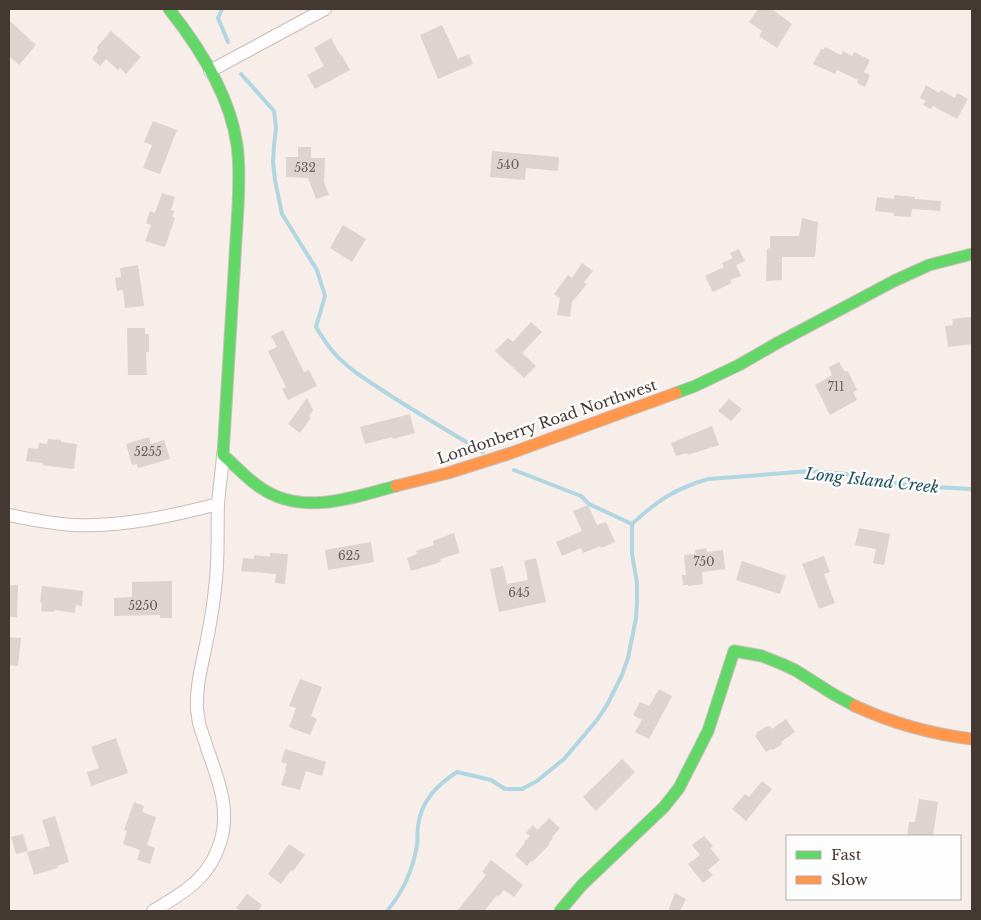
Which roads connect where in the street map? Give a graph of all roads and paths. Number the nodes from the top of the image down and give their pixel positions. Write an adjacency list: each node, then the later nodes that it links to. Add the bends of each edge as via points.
1 (169, 9): 3 (street, via 197,46)
2 (325, 9): 3 (street)
3 (210, 71): 5 (street, via 231,121 239,168)
4 (972, 254): 5 (street, Londonberry Road Northwest, via 929,266 894,281 695,386 511,453 440,475 350,498 303,503 279,498 260,488)
5 (223, 456): 6 (street)
6 (218, 504): 7 (street, via 144,520 102,524 74,525); 9 (street, via 216,588 196,701 200,725 221,787 225,819 219,848 203,876 181,895)
7 (9, 516)
8 (972, 739): 10 (street, via 903,726 853,705 779,662 734,651 708,731 679,788)
9 (153, 911)
10 (560, 911)

